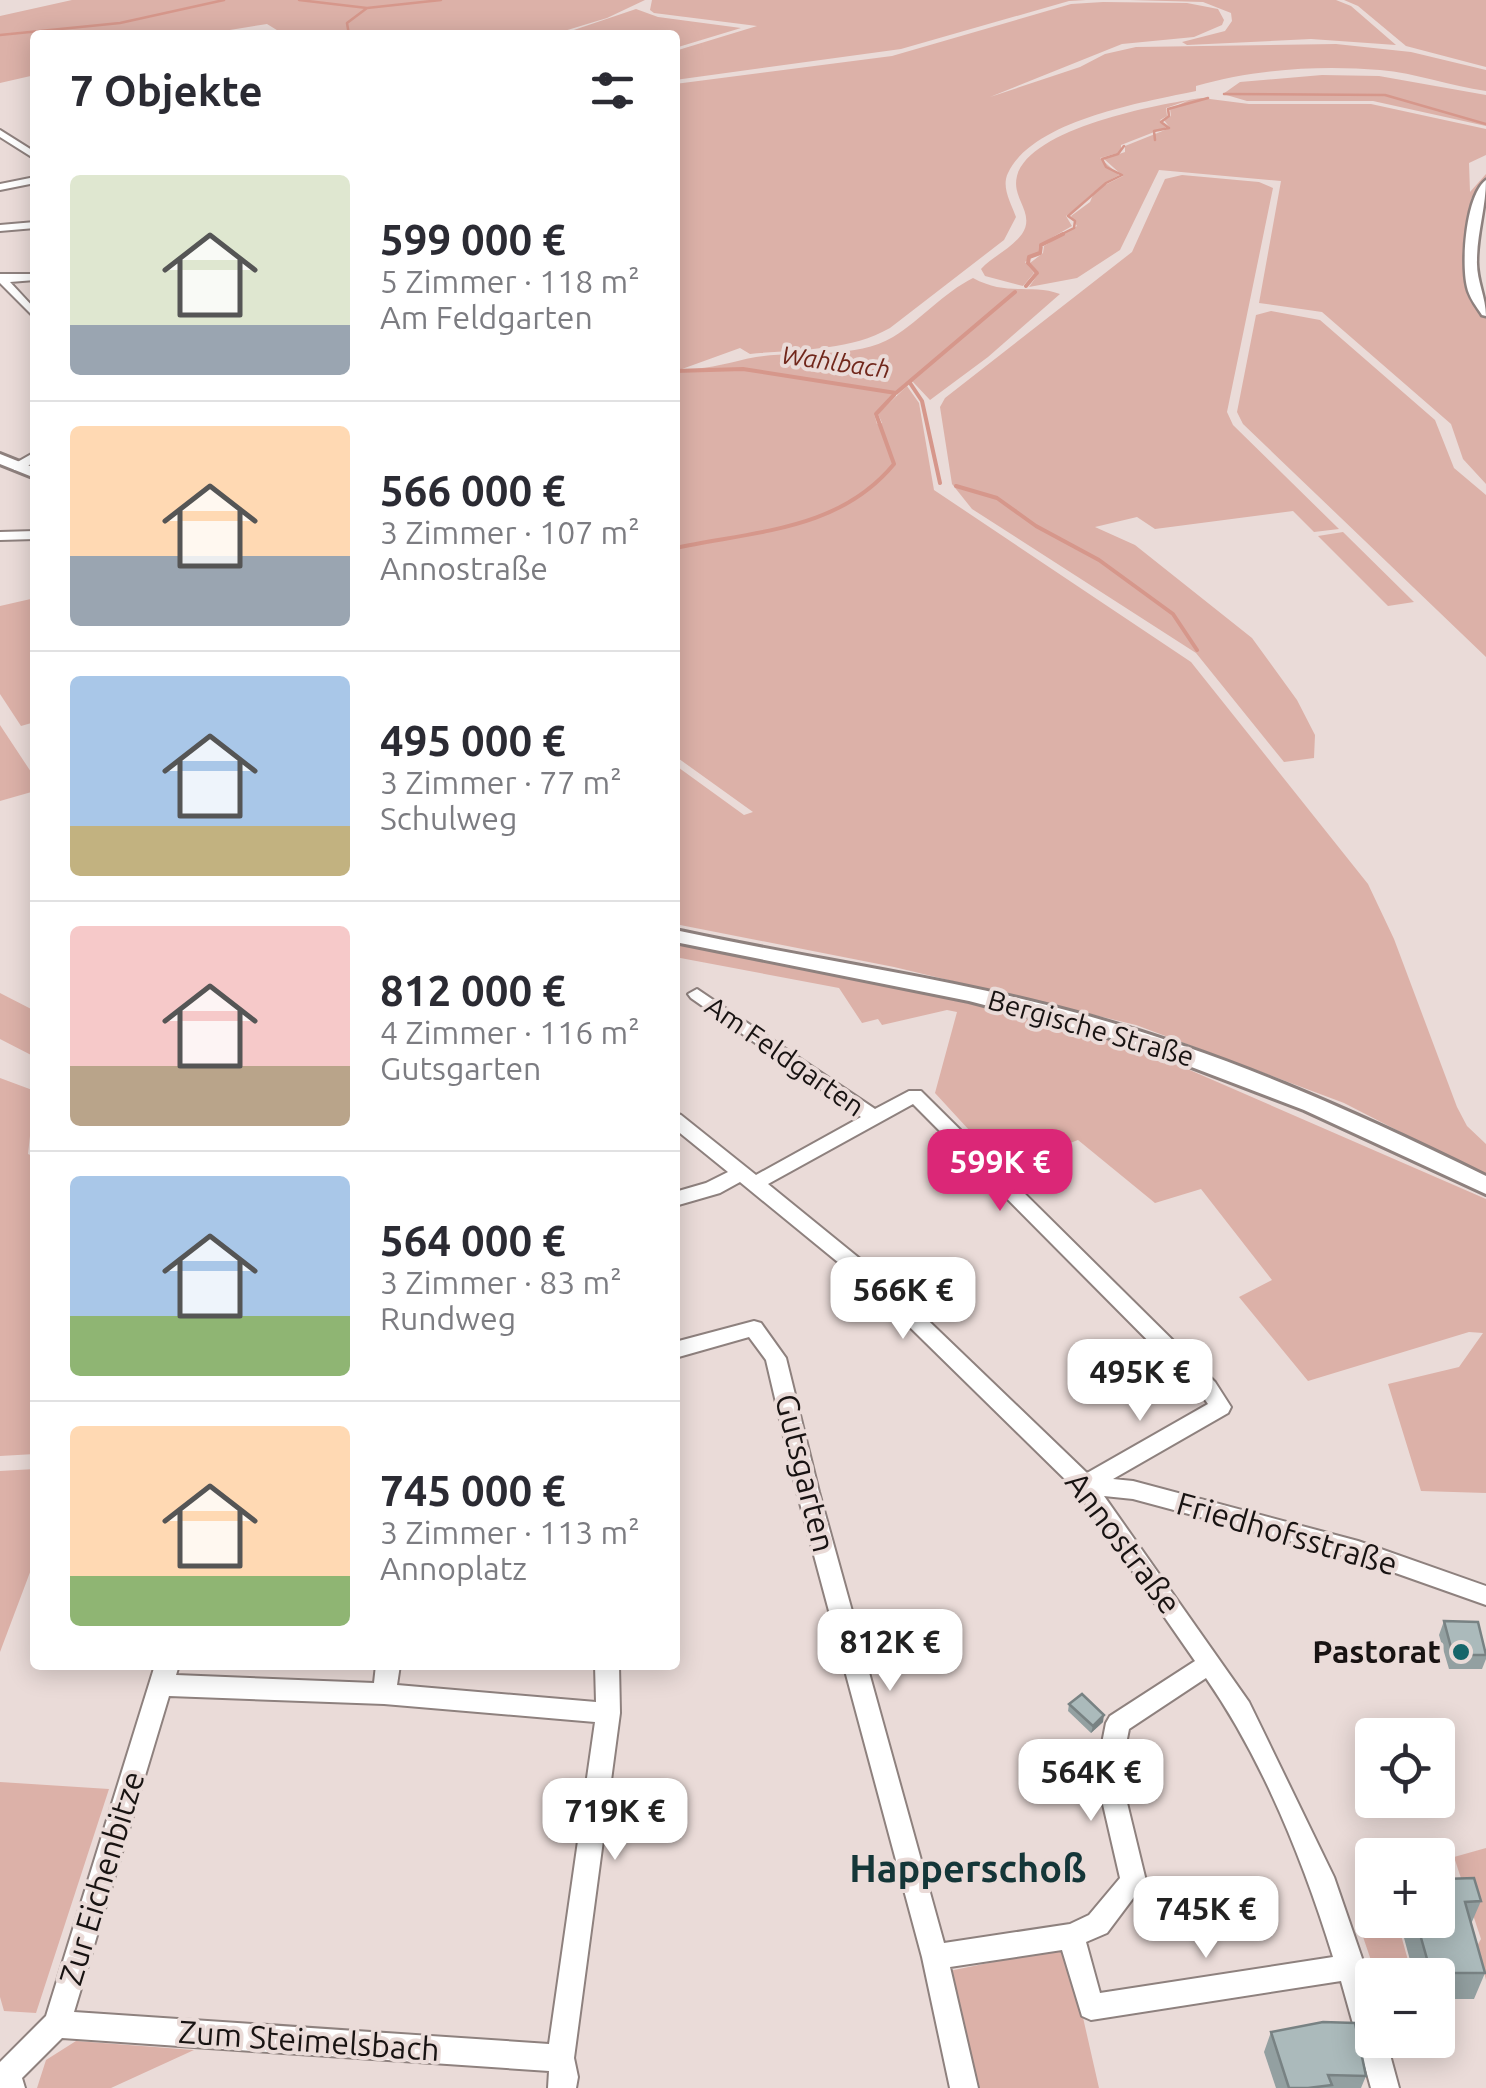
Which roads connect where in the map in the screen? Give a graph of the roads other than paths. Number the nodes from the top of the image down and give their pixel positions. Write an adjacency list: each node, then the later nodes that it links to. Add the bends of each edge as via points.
1 (2, 136): 2 (street)
2 (30, 153)
3 (30, 181): 5 (street)
4 (1486, 183): 11 (street, via 1478,200 1472,285)
5 (0, 186)
6 (30, 225): 7 (street)
7 (0, 228)
8 (30, 277): 9 (street)
9 (0, 278): 10 (street)
10 (30, 310)
11 (1486, 312)
12 (0, 458): 13 (main road)
13 (27, 470)
14 (0, 536): 15 (street)
15 (30, 536)
16 (680, 937): 21 (main road, Bergische Straße, via 1014,1003 1125,1034 1364,1124)
17 (697, 994): 18 (street, Am Feldgarten)
18 (873, 1117): 20 (street, Am Feldgarten); 24 (street, Am Feldgarten, via 915,1095 1221,1407)
19 (680, 1123): 20 (street, Annostraße)
20 (750, 1177): 22 (street); 24 (street, Annostraße, via 879,1285)
21 (1486, 1186)
22 (680, 1198)
23 (680, 1349): 33 (street, Gutsgarten, via 754,1328 776,1358)
24 (1085, 1486): 25 (street, Friedhofsstraße, via 1133,1490 1339,1545); 26 (street, Annostraße)
25 (1486, 1596)
26 (1211, 1663): 32 (street, via 1118,1723 1108,1774 1133,1881 1098,1924); 34 (street, Annostraße, via 1241,1710 1321,1877)
27 (387, 1670): 30 (street)
28 (607, 1670): 31 (street)
29 (164, 1675): 30 (street); 36 (street, Zur Eichenbitze)
30 (384, 1694): 31 (street)
31 (608, 1712): 37 (street)
32 (1071, 1936): 33 (street); 34 (street, via 1092,2007)
33 (934, 1958): 41 (street, Gutsgarten)
34 (1352, 1967): 35 (street, Annostraße)
35 (1355, 1977)
36 (57, 2024): 37 (street, Zum Steimelsbach); 39 (street, Zur Eichenbitze)
37 (560, 2058): 40 (street)
38 (1378, 2058): 42 (street, Annostraße)
39 (9, 2081)
40 (562, 2088)
41 (964, 2088)
42 (1385, 2088)

